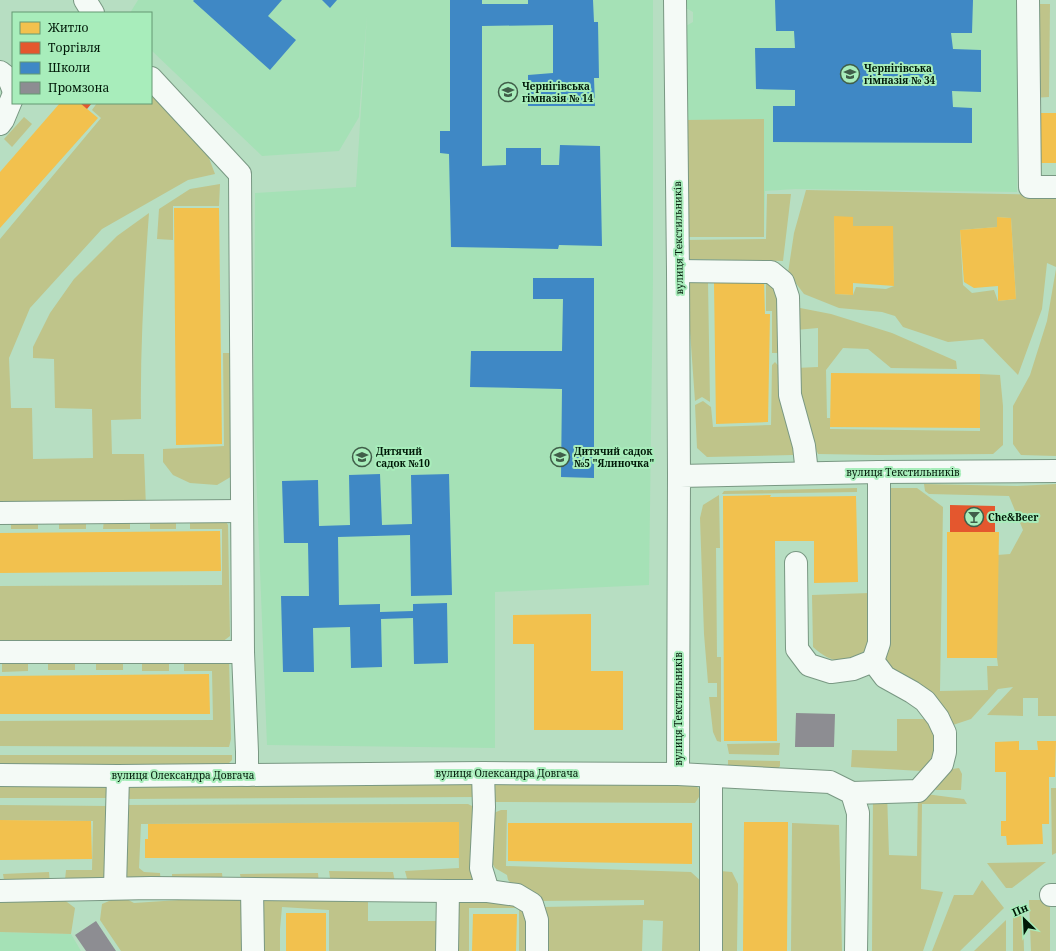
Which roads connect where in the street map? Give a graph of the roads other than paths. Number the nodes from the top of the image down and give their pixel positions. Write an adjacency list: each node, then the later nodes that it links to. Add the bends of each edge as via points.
1 (85, 0): 4 (street)
2 (675, 0): 11 (street, вулиця Текстильників)
3 (1028, 0): 10 (street, via 1030,187)
4 (92, 12)
5 (0, 72): 7 (street, via 9,79)
6 (152, 79): 16 (street, via 240,174)
7 (12, 86)
8 (12, 98): 9 (street)
9 (0, 124)
10 (1056, 187)
11 (678, 271): 14 (street, via 771,272 783,282 788,297 790,395 804,446); 15 (street, вулиця Текстильників)
12 (879, 472): 13 (street, вулиця Текстильників); 14 (street, вулиця Текстильників); 21 (street, via 879,643)
13 (1056, 472)
14 (807, 473): 15 (street, вулиця Текстильників)
15 (678, 476): 23 (street, вулиця Текстильників)
16 (242, 511): 17 (street); 20 (street)
17 (0, 513)
18 (796, 563): 21 (street, via 797,648 809,665 831,672 853,669)
19 (0, 652): 20 (street)
20 (243, 652): 25 (street)
21 (873, 661): 28 (street, via 885,677 926,702 945,733 945,752 942,764 918,791)
22 (483, 773): 23 (street, вулиця Олександра Довгача); 25 (street, вулиця Олександра Довгача); 33 (street, via 481,868)
23 (678, 774): 27 (street, вулиця Олександра Довгача)
24 (0, 775): 26 (street, вулиця Олександра Довгача)
25 (247, 775): 26 (street, вулиця Олександра Довгача)
26 (118, 776): 29 (street)
27 (711, 776): 28 (street, вулиця Олександра Довгача, via 830,782); 37 (street)
28 (852, 793): 38 (street, via 858,813)
29 (116, 888): 30 (street); 31 (street)
30 (252, 889): 32 (street); 34 (street)
31 (0, 891)
32 (448, 891): 33 (street); 35 (street)
33 (488, 891): 36 (street, via 517,895 532,904 537,920)
34 (253, 951)
35 (447, 951)
36 (537, 951)
37 (711, 951)
38 (856, 951)

